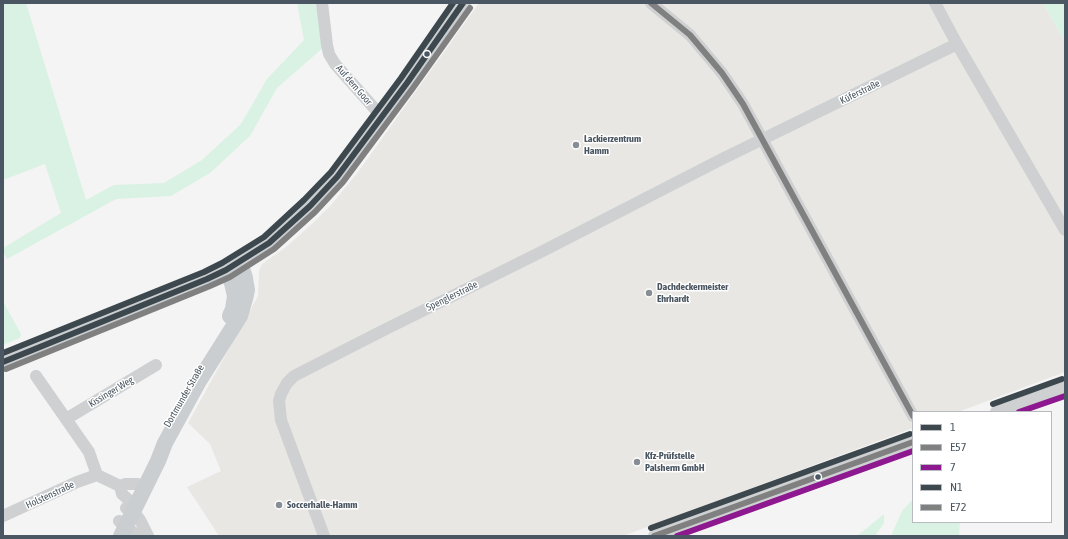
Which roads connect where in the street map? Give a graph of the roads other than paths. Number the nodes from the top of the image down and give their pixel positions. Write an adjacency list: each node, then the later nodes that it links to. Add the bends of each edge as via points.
1 (322, 3): 6 (street, Auf dem Goor, via 329,54)
2 (463, 3): 6 (main road)
3 (651, 3): 7 (street, via 690,35 722,73)
4 (934, 3): 5 (street)
5 (957, 44): 7 (street, Küferstraße); 8 (street)
6 (382, 117): 9 (main road, via 337,177 310,206 269,243)
7 (763, 140): 16 (street); 27 (street, Spenglerstraße, via 294,376 281,394 281,420)
8 (1065, 230)
9 (240, 262): 10 (main road); 23 (main road, Dortmunder Straße, via 247,290 240,316 199,381 158,462)
10 (226, 270): 11 (main road); 20 (main road, Dortmunder Straße, via 235,296 227,324 185,393)
11 (3, 362)
12 (156, 366): 17 (street, Kissinger Weg)
13 (36, 376): 17 (street)
14 (1065, 387): 15 (street)
15 (999, 411)
16 (912, 414)
17 (66, 419): 19 (street, via 89,452)
18 (912, 442): 28 (street)
19 (97, 475): 21 (street); 22 (street, Holstenstraße)
20 (138, 484): 21 (street); 23 (main road, Dortmunder Straße)
21 (120, 486): 23 (street)
22 (3, 516)
23 (126, 517): 24 (main road, Dortmunder Straße); 25 (street, via 134,532); 26 (street, via 140,520)
24 (113, 536)
25 (141, 536)
26 (148, 536)
27 (324, 536)
28 (654, 536)

